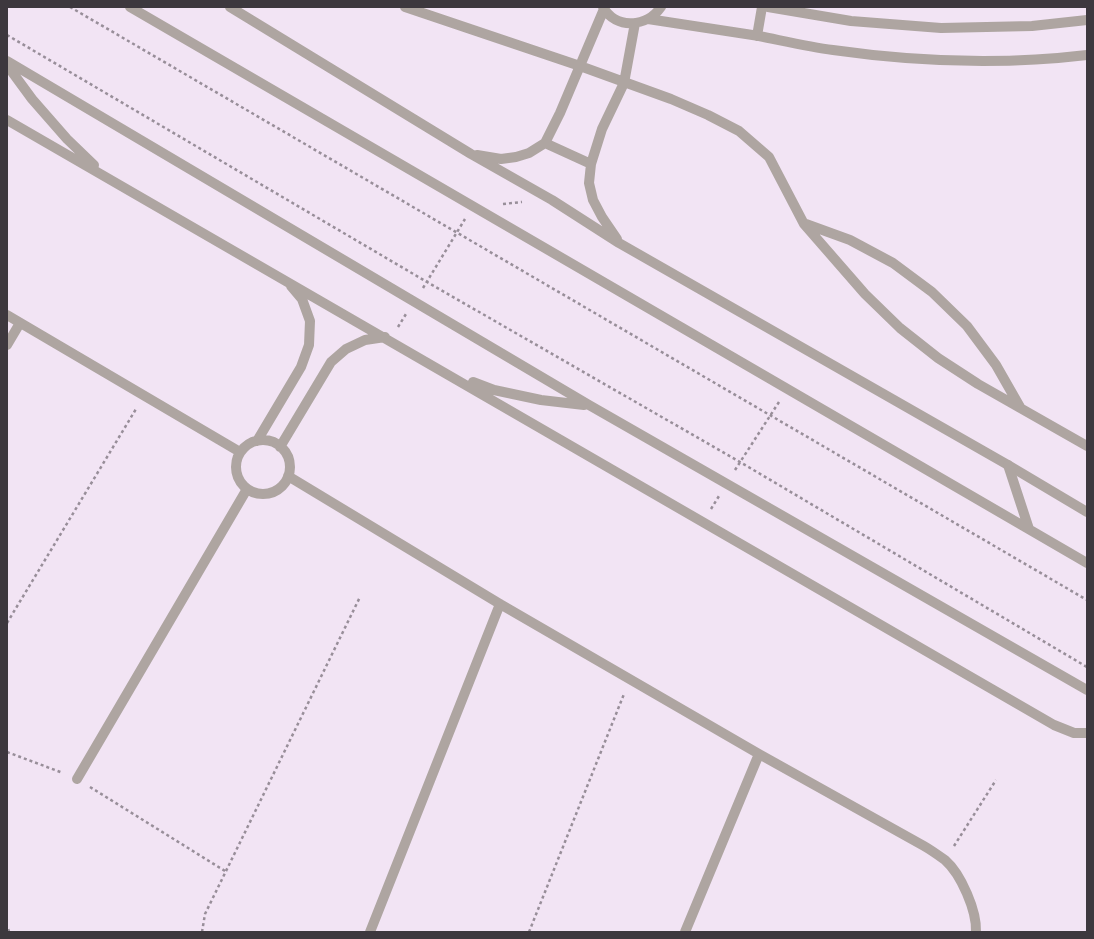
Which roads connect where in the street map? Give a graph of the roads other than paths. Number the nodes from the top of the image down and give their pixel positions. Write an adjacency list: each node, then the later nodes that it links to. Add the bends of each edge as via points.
1 (130, 7): 40 (street)
2 (230, 7): 19 (street)
3 (405, 7): 15 (street)
4 (661, 7): 8 (street)
5 (762, 7): 11 (street)
6 (768, 7): 9 (street, via 851,21 941,28 1032,26)
7 (604, 8): 10 (street, via 610,16 618,20); 15 (street)
8 (648, 19): 10 (street); 11 (street)
9 (1087, 20)
10 (635, 23): 16 (street)
11 (758, 36): 12 (street, via 833,50 908,58 985,61)
12 (1087, 55)
13 (7, 60): 30 (street)
14 (7, 66): 21 (street, via 62,133)
15 (580, 66): 16 (street); 18 (street)
16 (624, 83): 20 (street, via 602,129); 22 (street, via 671,99 739,131 769,157)
17 (7, 120): 21 (street)
18 (545, 143): 19 (street, via 529,153 516,157 502,159); 20 (street)
19 (471, 154): 23 (street, via 552,200)
20 (591, 164): 23 (street, via 589,183 593,200)
21 (105, 176): 24 (street)
22 (804, 224): 31 (street, via 865,294 900,328 938,358); 31 (street, via 850,240 893,263 932,292 967,326 996,365)
23 (619, 243): 36 (street)
24 (287, 281): 27 (street); 32 (street, via 302,299 310,321 309,345 301,367)
25 (7, 316): 26 (street)
26 (20, 323): 28 (street); 35 (street)
27 (387, 339): 29 (street); 34 (street, via 365,340 346,349 331,362)
28 (7, 345)
29 (448, 374): 30 (street, via 494,390 541,400); 44 (street, via 1054,725 1074,733)
30 (589, 406): 43 (street)
31 (1020, 407): 33 (street)
32 (257, 441): 34 (street, via 273,442); 35 (street, via 250,443)
33 (1087, 446)
34 (280, 447): 37 (street, via 289,460)
35 (240, 452): 38 (street, via 237,476)
36 (1008, 465): 39 (street); 40 (street)
37 (288, 476): 38 (street, via 283,485 266,494); 42 (street)
38 (247, 489): 46 (street)
39 (1087, 512)
40 (1029, 529): 41 (street)
41 (1087, 563)
42 (500, 604): 45 (street); 47 (street)
43 (1087, 690)
44 (1087, 734)
45 (760, 754): 48 (street); 49 (street, via 945,860 959,877 971,902)
46 (77, 779)
47 (370, 932)
48 (685, 932)
49 (976, 932)

